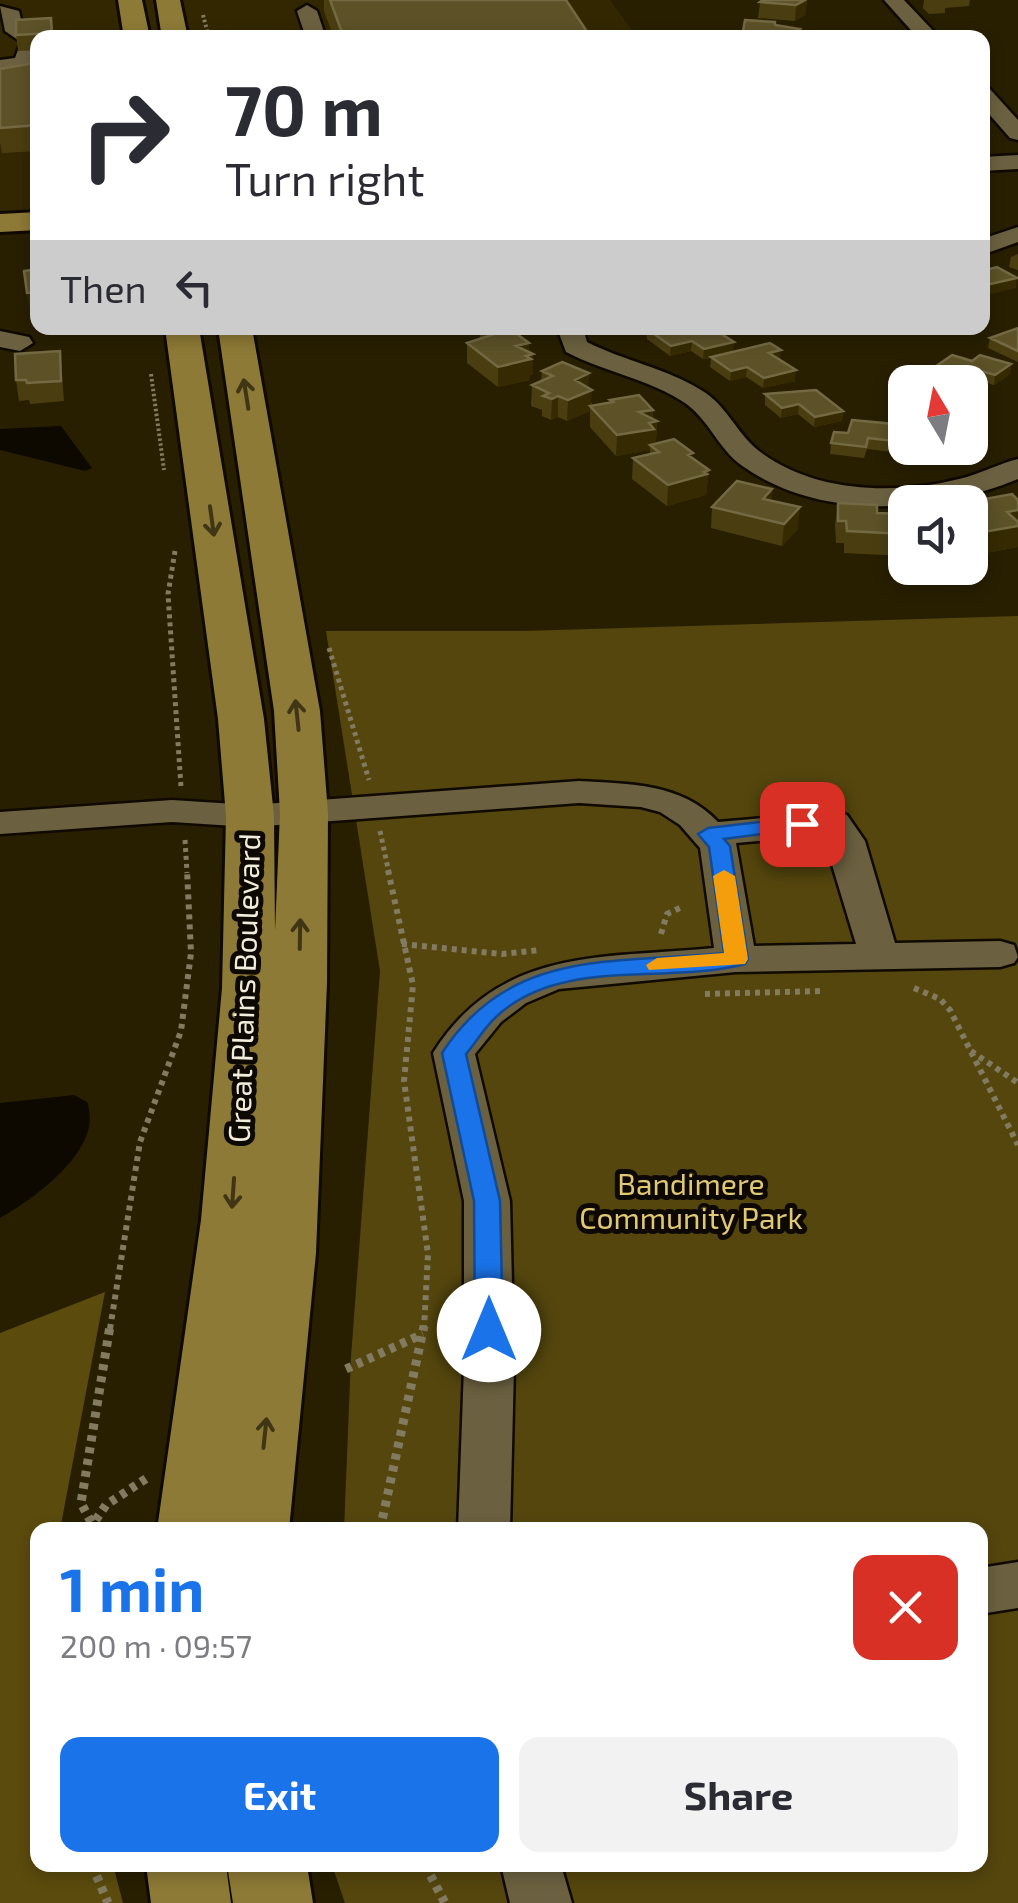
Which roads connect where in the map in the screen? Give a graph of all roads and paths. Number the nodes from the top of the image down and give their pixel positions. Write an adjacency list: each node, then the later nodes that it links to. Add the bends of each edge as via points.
1 (130, 0): 5 (main road)
2 (168, 0): 6 (main road)
3 (892, 0): 8 (street)
4 (307, 11): 7 (street)
5 (135, 30)
6 (174, 30)
7 (313, 30)
8 (922, 30)
9 (990, 101): 10 (street)
10 (1018, 133)
11 (1018, 162): 12 (street)
12 (990, 164)
13 (30, 221): 14 (main road)
14 (0, 223)
15 (1018, 234): 16 (street)
16 (990, 245)
17 (183, 335): 27 (main road, Great Plains Boulevard, one-way to 27, via 241,719)
18 (236, 335): 27 (main road, Great Plains Boulevard, one-way to 18, via 297,711)
19 (572, 335): 21 (street, via 575,346 600,361 706,406 746,455 780,477 840,493 901,496 949,493)
20 (151, 360): 22 (path)
21 (1018, 468)
22 (164, 473)
23 (176, 538): 26 (path, via 168,594)
24 (329, 645): 25 (path)
25 (375, 807): 27 (street); 29 (street, via 611,792 673,804); 31 (path)
26 (183, 811): 27 (street); 28 (street); 44 (path, via 191,953 181,1032 140,1142 81,1503)
27 (277, 814): 46 (main road, Great Plains Boulevard, one-way to 46, via 249,988 231,1220); 47 (main road, Great Plains Boulevard, one-way to 27, via 285,1253 300,983)
28 (0, 823)
29 (708, 834): 35 (street, via 720,846); 36 (street, via 834,823)
30 (684, 906): 32 (path, via 667,914)
31 (402, 944): 33 (path, via 502,954); 41 (path, via 413,984 404,1081 428,1254)
32 (662, 945): 35 (street); 37 (path, via 675,983 685,992); 49 (street, via 512,994 486,1012 454,1053 487,1201)
33 (558, 948)
34 (1000, 954): 36 (street)
35 (736, 959): 36 (street)
36 (890, 971): 38 (path, via 940,999)
37 (829, 990)
38 (970, 1050): 39 (path); 40 (path)
39 (1018, 1083)
40 (1018, 1145)
41 (424, 1333): 42 (path); 48 (path)
42 (346, 1369)
43 (151, 1475): 45 (path)
44 (88, 1522)
45 (93, 1522)
46 (193, 1522)
47 (255, 1522)
48 (382, 1522)
49 (484, 1522)
50 (1018, 1585): 51 (street)
51 (988, 1590)
52 (95, 1872): 57 (path)
53 (187, 1872): 58 (main road)
54 (269, 1872): 59 (main road)
55 (428, 1872): 60 (path)
56 (533, 1872): 61 (street)
57 (108, 1903)
58 (191, 1903)
59 (274, 1903)
60 (444, 1903)
61 (540, 1903)

